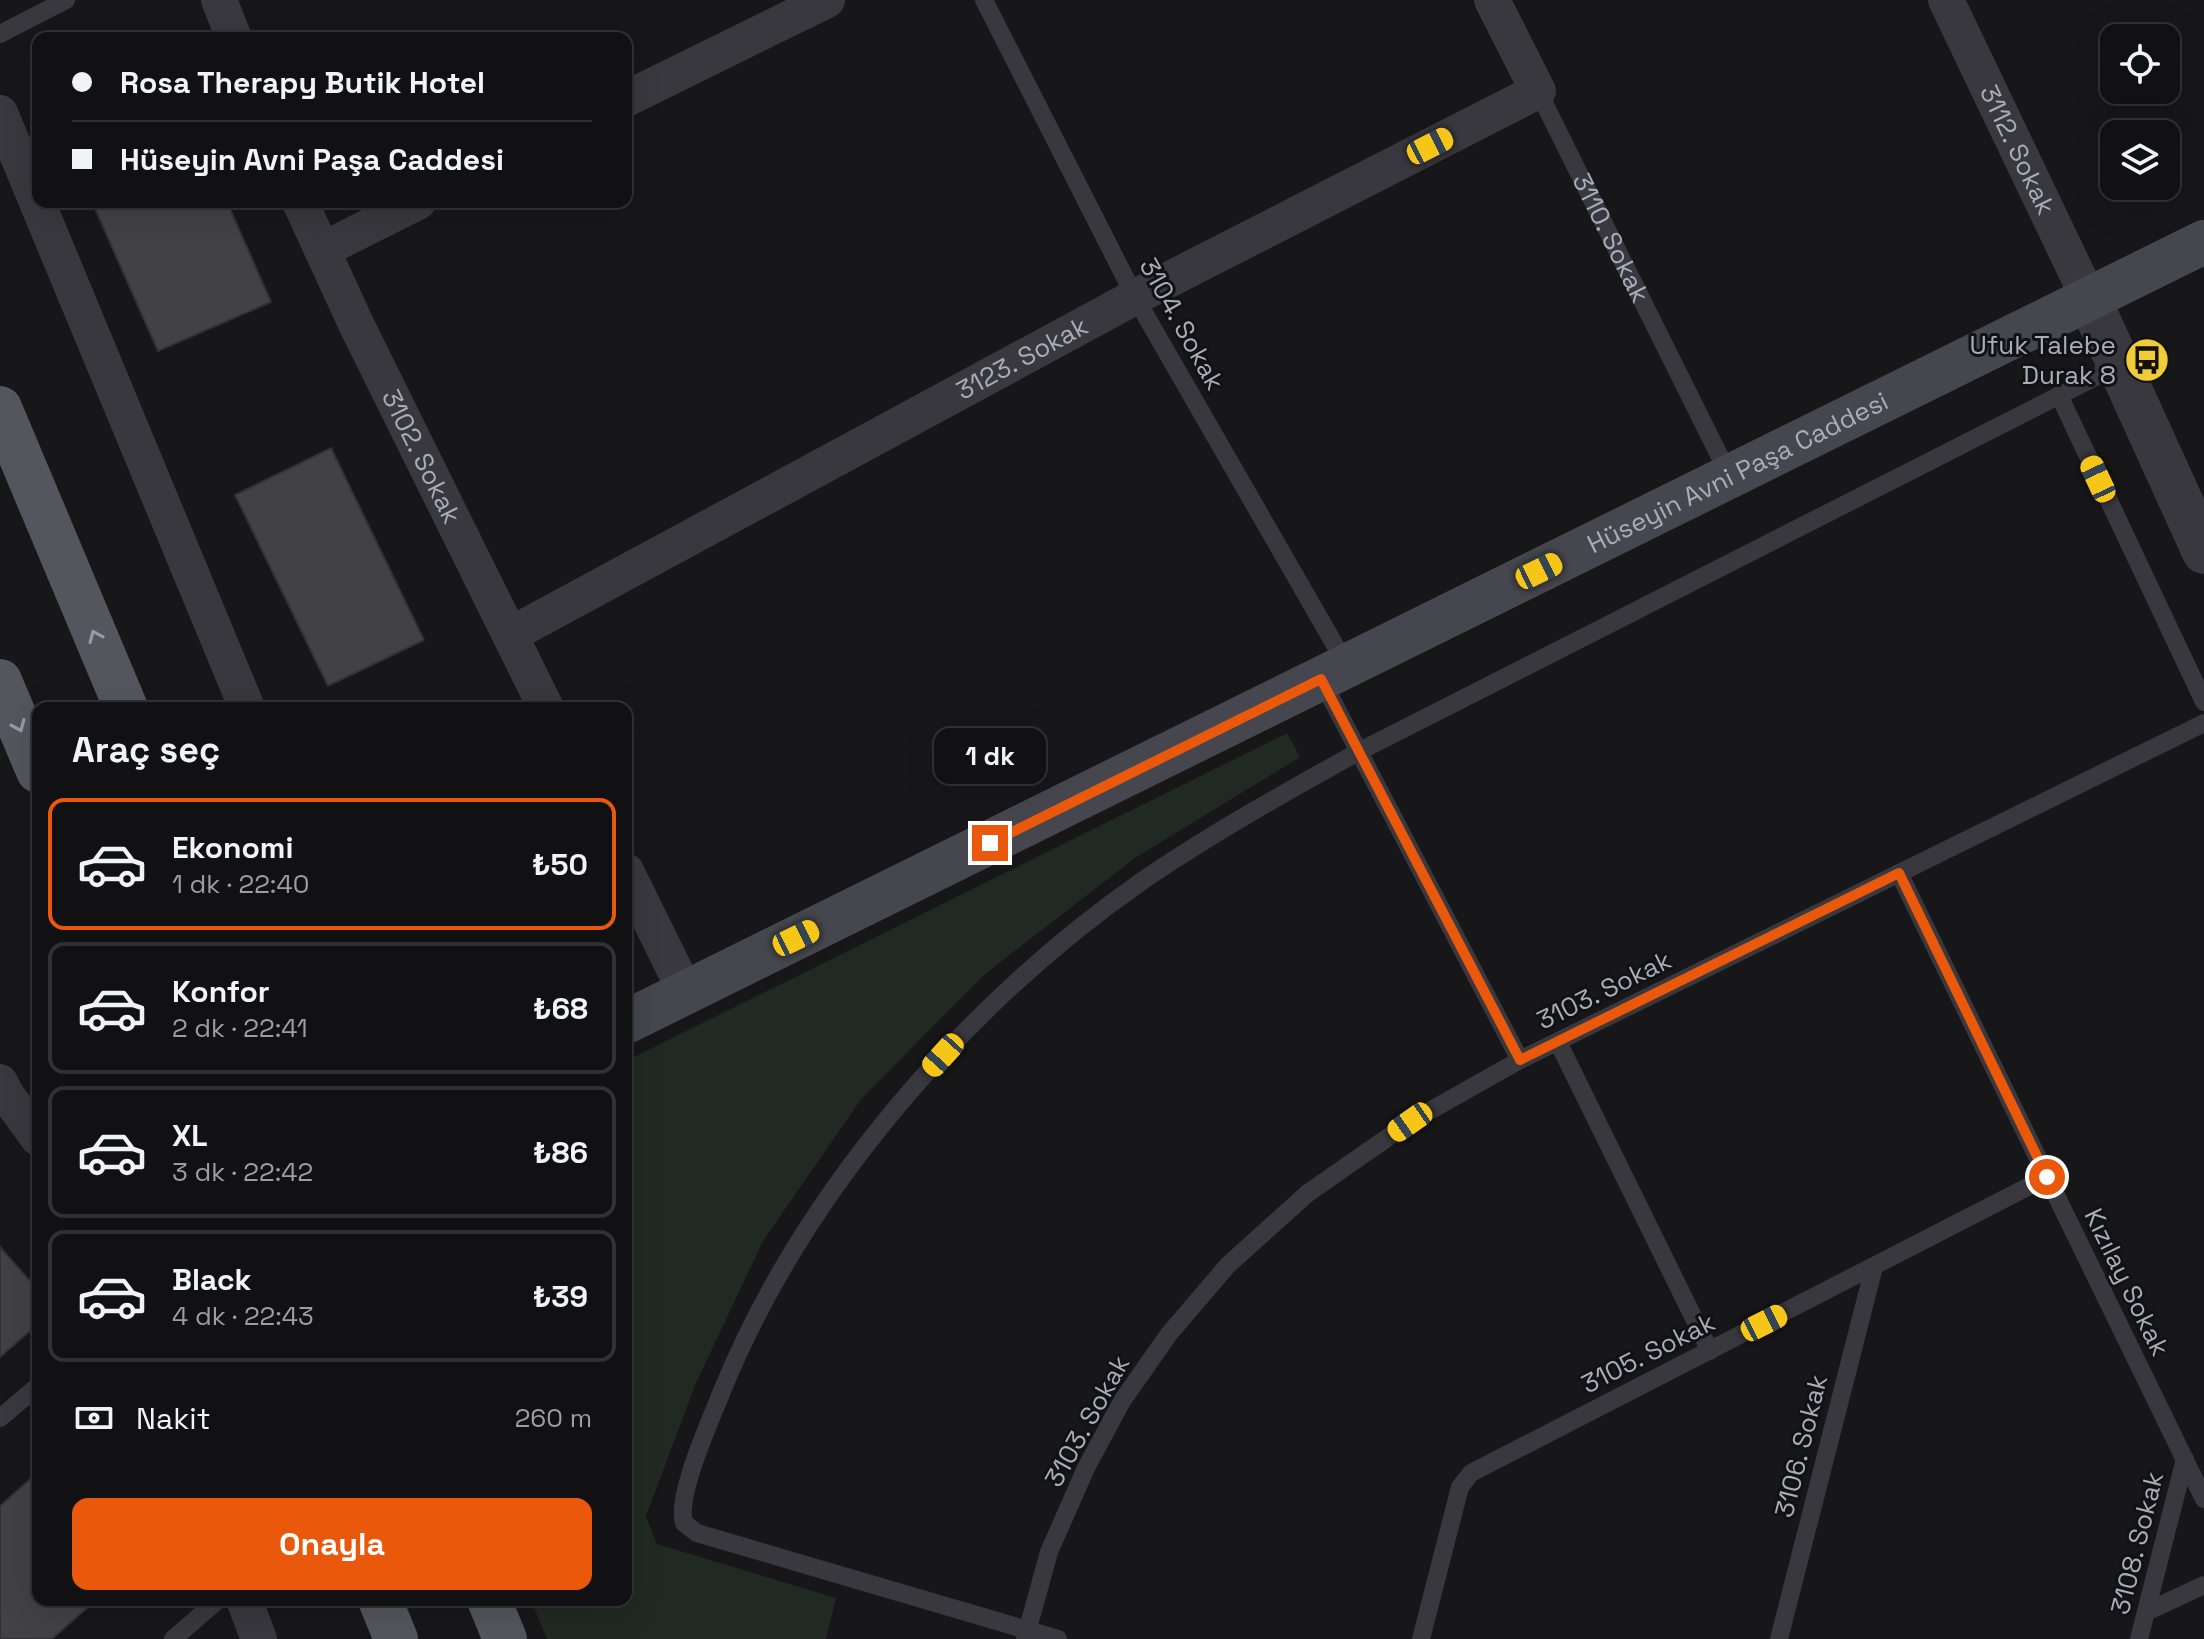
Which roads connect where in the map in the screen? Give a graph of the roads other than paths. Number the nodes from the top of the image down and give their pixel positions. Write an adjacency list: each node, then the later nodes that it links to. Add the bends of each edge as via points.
1 (66, 0): 8 (lane)
2 (219, 0): 7 (street)
3 (827, 0): 10 (street)
4 (984, 0): 18 (lane, 3104. Sokak)
5 (1492, 0): 9 (street, 3110. Sokak)
6 (1946, 0): 19 (street, 3112. Sokak)
7 (232, 32)
8 (0, 34)
9 (1538, 91): 18 (street, 3123. Sokak); 23 (lane, 3110. Sokak)
10 (632, 96)
11 (0, 113): 12 (street)
12 (32, 190)
13 (39, 208): 29 (street)
14 (303, 208): 17 (street, 3102. Sokak)
15 (406, 208): 17 (street)
16 (2204, 242): 19 (main road, Hüseyin Avni Paşa Caddesi)
17 (322, 250): 25 (street, 3102. Sokak)
18 (1135, 297): 25 (street, 3123. Sokak); 26 (lane, 3104. Sokak)
19 (2089, 299): 20 (street); 23 (main road, Hüseyin Avni Paşa Caddesi)
20 (2119, 365): 21 (lane); 24 (street)
21 (2059, 395): 31 (lane); 33 (lane)
22 (0, 408): 28 (main road, one-way to 22)
23 (1730, 477): 26 (main road, Hüseyin Avni Paşa Caddesi)
24 (2204, 552)
25 (510, 635): 30 (street, 3102. Sokak)
26 (1334, 672): 33 (lane, 3104. Sokak); 37 (main road, Hüseyin Avni Paşa Caddesi)
27 (0, 681): 34 (main road, one-way to 34)
28 (123, 702)
29 (245, 702)
30 (543, 702)
31 (2204, 702)
32 (2204, 723): 35 (lane, 3103. Sokak)
33 (1358, 752): 40 (lane, 3104. Sokak); 56 (lane, via 1238,819 1144,880 1076,931 943,1055 886,1118 798,1241 758,1314 699,1448 681,1513 697,1533)
34 (32, 757)
35 (1899, 873): 39 (lane, 3103. Sokak); 43 (lane, Kızılay Sokak)
36 (632, 883): 37 (street)
37 (686, 993): 38 (main road, Hüseyin Avni Paşa Caddesi)
38 (632, 1019)
39 (1558, 1042): 40 (lane, 3103. Sokak); 45 (lane)
40 (1520, 1060): 56 (lane, 3103. Sokak, via 1410,1122 1308,1193 1228,1265 1169,1334 1122,1401 1049,1552)
41 (2, 1091): 42 (street)
42 (32, 1130)
43 (2047, 1177): 44 (lane, 3105. Sokak); 48 (lane, Kızılay Sokak)
44 (1874, 1267): 45 (lane, 3105. Sokak); 63 (lane, 3106. Sokak)
45 (1710, 1351): 57 (lane, 3105. Sokak, via 1465,1479)
46 (32, 1391): 47 (lane)
47 (0, 1418)
48 (2185, 1459): 49 (lane, Kızılay Sokak); 55 (lane, 3108. Sokak)
49 (2204, 1499)
50 (2204, 1585): 55 (lane)
51 (211, 1606): 58 (lane)
52 (246, 1606): 59 (street)
53 (382, 1606): 60 (main road)
54 (491, 1606): 61 (main road)
55 (2146, 1612): 64 (lane, 3108. Sokak)
56 (1026, 1634): 62 (lane)
57 (1424, 1638)
58 (173, 1639)
59 (259, 1639)
60 (396, 1639)
61 (505, 1639)
62 (1058, 1639)
63 (1779, 1639)
64 (2139, 1639)

